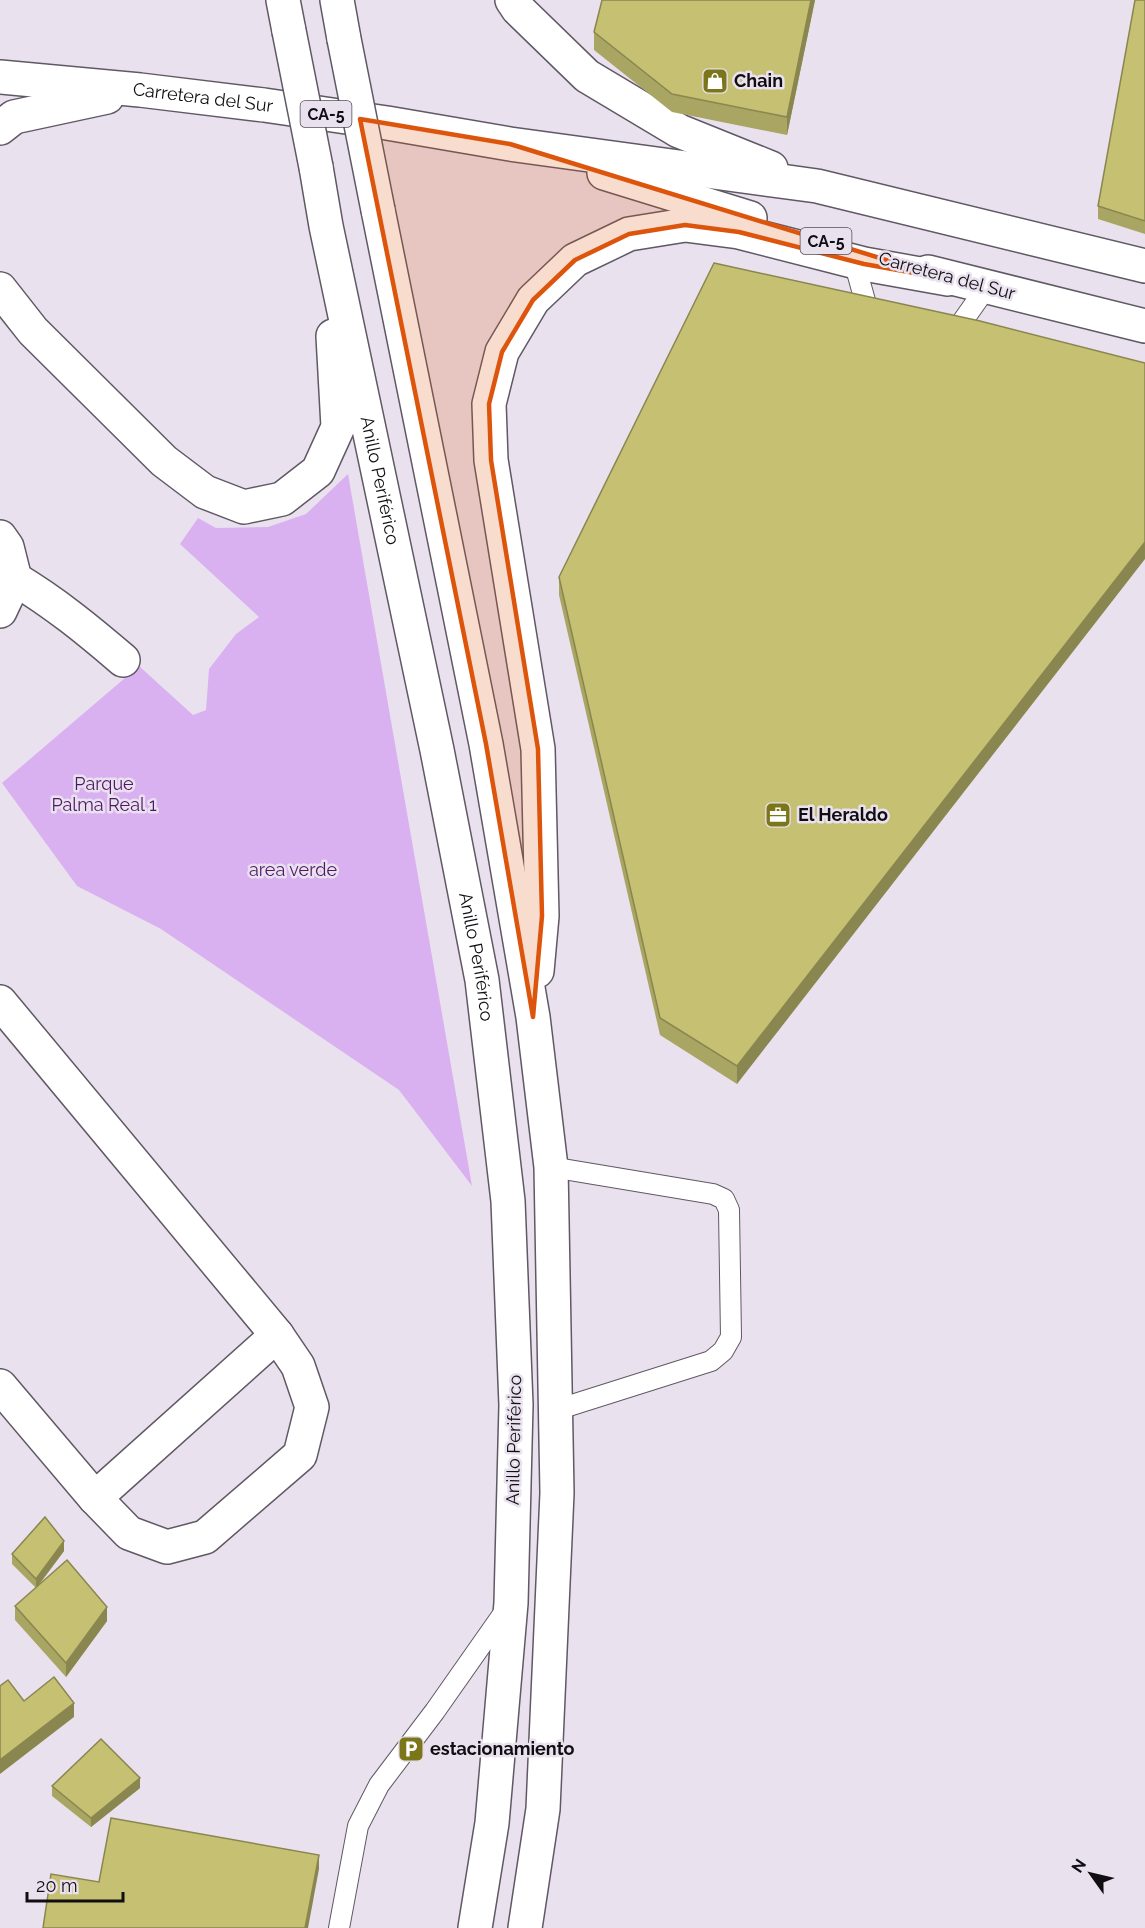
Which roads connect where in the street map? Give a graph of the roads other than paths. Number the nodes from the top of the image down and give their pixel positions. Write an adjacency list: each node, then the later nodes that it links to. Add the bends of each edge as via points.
1 (283, 0): 9 (main road, Anillo Periférico, bridge)
2 (337, 0): 23 (main road, bridge, via 486,744)
3 (512, 0): 8 (main road, via 587,76)
4 (0, 77): 5 (main road, Carretera del Sur / CA-5)
5 (141, 90): 6 (main road, via 14,117); 7 (main road, Carretera del Sur / CA-5)
6 (0, 128)
7 (510, 144): 8 (main road, Carretera del Sur / CA-5); 12 (main road, Carretera del Sur / CA-5)
8 (817, 186): 11 (main road, Carretera del Sur / CA-5)
9 (326, 226): 14 (main road, via 338,427 318,471 282,499 244,507 205,492 164,461 33,331); 29 (main road, Anillo Periférico, via 482,980 508,1202 516,1405)
10 (854, 261): 12 (main road); 16 (lane); 23 (main road, via 739,232 685,225 629,234 575,260 533,300 502,352 489,404 491,460 538,749 542,916)
11 (1145, 266)
12 (948, 279): 13 (main road, Carretera del Sur / CA-5)
13 (986, 288): 15 (main road, Carretera del Sur / CA-5); 17 (lane)
14 (0, 289)
15 (1145, 326)
16 (876, 342)
17 (943, 350)
18 (0, 537): 19 (main road, via 7,547)
19 (15, 579): 20 (main road); 21 (main road, via 56,604)
20 (0, 610)
21 (123, 660)
22 (0, 1002): 25 (main road)
23 (533, 1017): 24 (main road)
24 (551, 1167): 27 (main road); 27 (lane, via 713,1194 724,1199 729,1210 731,1337 723,1351 711,1361)
25 (277, 1335): 28 (main road); 28 (main road, via 298,1366 312,1407 300,1455 206,1537 167,1547 129,1533)
26 (0, 1386): 28 (main road)
27 (556, 1410): 32 (main road, via 557,1493 543,1809)
28 (95, 1498)
29 (511, 1603): 30 (lane, via 379,1785 358,1826); 31 (main road, Anillo Periférico, via 492,1823)
30 (339, 1928)
31 (475, 1928)
32 (525, 1928)

